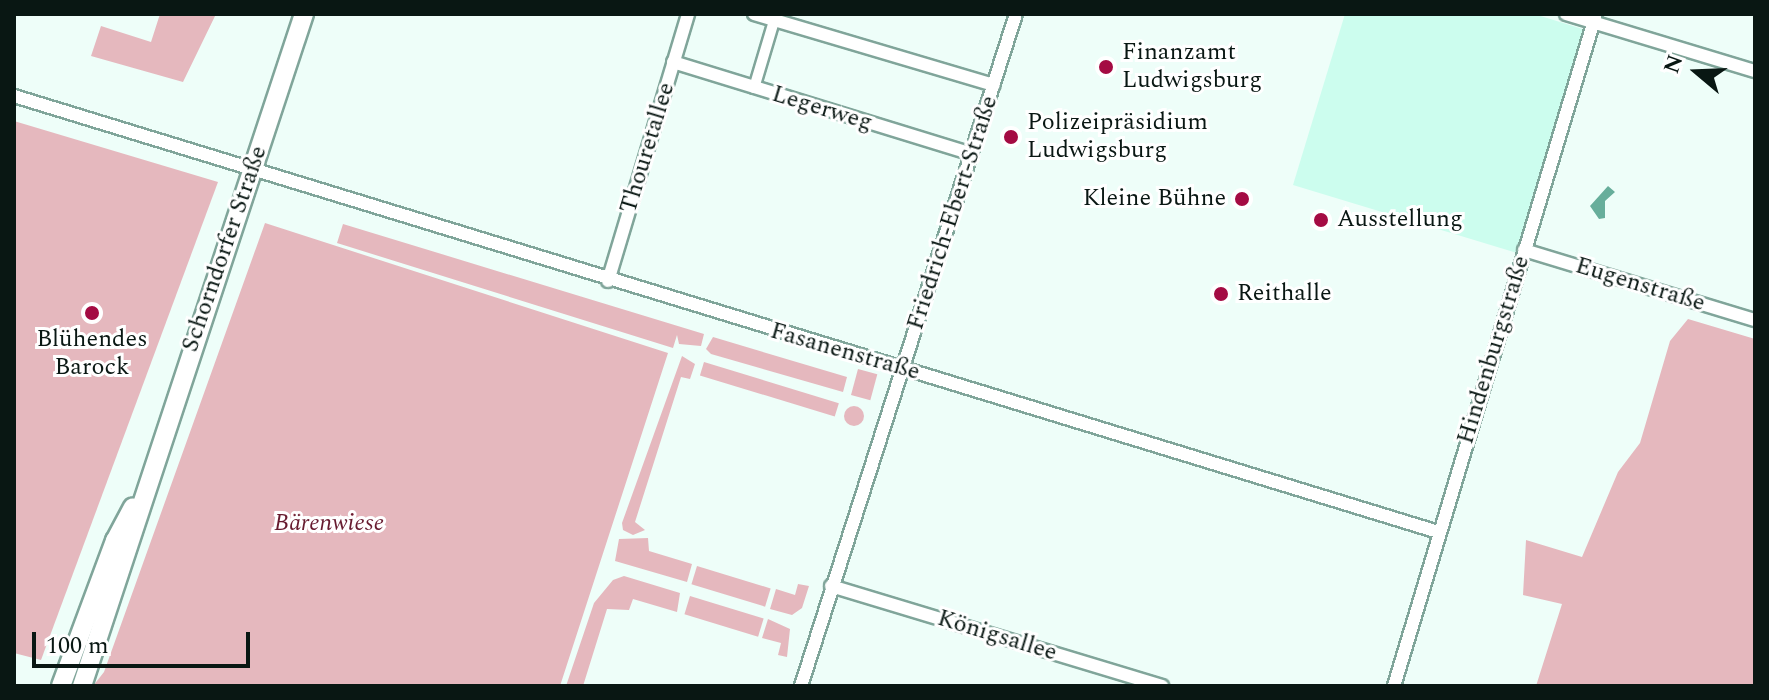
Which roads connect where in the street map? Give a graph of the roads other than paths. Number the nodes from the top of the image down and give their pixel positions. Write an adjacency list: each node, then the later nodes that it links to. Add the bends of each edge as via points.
1 (304, 14): 14 (main road, Schorndorfer Straße)
2 (688, 14): 8 (street, Thouretallee)
3 (754, 14): 6 (street)
4 (1016, 14): 10 (street, Friedrich-Ebert-Straße)
5 (1566, 14): 7 (street)
6 (775, 17): 10 (street); 11 (street)
7 (1595, 18): 9 (street); 15 (street, Hindenburgstraße)
8 (673, 62): 11 (street, Legerweg); 16 (street, Thouretallee)
9 (1755, 71)
10 (994, 85): 13 (street, Friedrich-Ebert-Straße)
11 (754, 88): 13 (street, Legerweg)
12 (14, 96): 14 (street, Fasanenstraße)
13 (972, 154): 18 (street, Friedrich-Ebert-Straße)
14 (252, 169): 16 (street, Fasanenstraße); 19 (main road, Schorndorfer Straße)
15 (1524, 250): 17 (street, Eugenstraße); 20 (street, Hindenburgstraße)
16 (608, 281): 18 (street, Fasanenstraße)
17 (1755, 320)
18 (903, 368): 20 (street, Fasanenstraße); 21 (street, Friedrich-Ebert-Straße)
19 (146, 483): 22 (main road, Schorndorfer Straße, via 115,541); 23 (main road, Schorndorfer Straße)
20 (1438, 532): 26 (street, Hindenburgstraße)
21 (831, 586): 24 (street, Friedrich-Ebert-Straße); 25 (street, Königsallee)
22 (61, 686)
23 (82, 686)
24 (801, 686)
25 (1162, 686)
26 (1394, 686)

